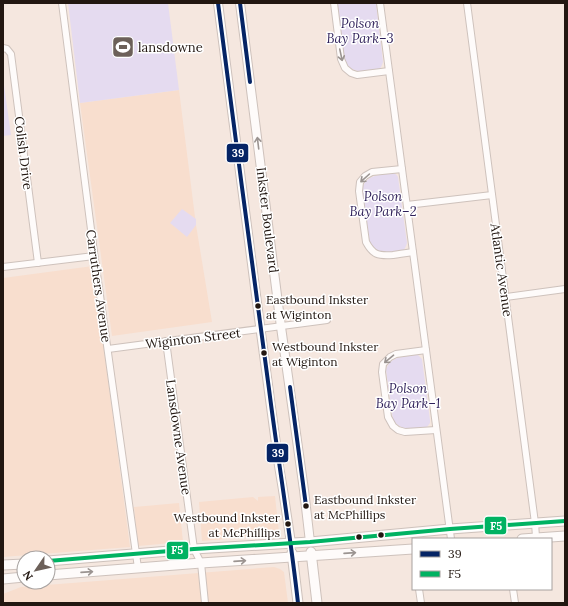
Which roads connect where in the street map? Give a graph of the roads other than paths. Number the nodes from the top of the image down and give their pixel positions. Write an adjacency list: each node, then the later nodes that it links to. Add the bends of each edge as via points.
1 (62, 3): 13 (street, Carruthers Avenue)
2 (218, 3): 20 (main road, Inkster Boulevard)
3 (240, 3): 19 (main road, Inkster Boulevard, one-way to 3)
4 (334, 3): 8 (street, one-way to 8, via 341,59 345,68 357,75)
5 (380, 3): 8 (street)
6 (467, 3): 10 (street, Atlantic Avenue)
7 (3, 48): 14 (street, Colish Drive, via 11,54)
8 (389, 71): 9 (street)
9 (402, 169): 11 (street); 12 (street, one-way to 12, via 372,172 360,182 359,191 366,242 370,250 382,256)
10 (492, 195): 11 (street); 17 (street, Atlantic Avenue)
11 (407, 205): 12 (street)
12 (413, 252): 23 (street)
13 (94, 256): 14 (street); 22 (street, Carruthers Avenue)
14 (38, 263): 15 (street)
15 (3, 267)
16 (565, 289): 17 (street)
17 (506, 297): 26 (street, Atlantic Avenue)
18 (327, 320): 19 (street, Wiginton Street)
19 (281, 327): 20 (street, Wiginton Street); 31 (main road, Inkster Boulevard)
20 (260, 329): 21 (street, Wiginton Street); 32 (main road, Inkster Boulevard)
21 (166, 341): 22 (street, Wiginton Street); 33 (street, Lansdowne Avenue)
22 (108, 349): 35 (street, Carruthers Avenue)
23 (426, 350): 24 (street); 24 (street, one-way to 24, via 396,354 383,364 382,372 388,417 393,426 405,432)
24 (436, 430): 27 (street)
25 (565, 521): 26 (main road)
26 (535, 524): 27 (main road); 30 (street, Atlantic Avenue)
27 (450, 529): 29 (street); 31 (main road)
28 (565, 536): 30 (main road)
29 (451, 538)
30 (536, 538)
31 (310, 542): 32 (main road); 36 (main road, Inkster Boulevard)
32 (291, 543): 33 (main road); 37 (main road, Inkster Boulevard)
33 (194, 549): 35 (main road); 39 (street, Lansdowne Avenue)
34 (412, 549): 36 (main road, one-way to 34)
35 (137, 554): 38 (main road); 42 (street, Carruthers Avenue)
36 (311, 556): 37 (main road); 52 (main road, Inkster Boulevard)
37 (292, 557): 39 (main road, one-way to 37); 51 (main road, Inkster Boulevard)
38 (56, 560)
39 (201, 563): 42 (main road); 50 (street, Lansdowne Avenue)
40 (16, 564): 41 (main road)
41 (3, 565)
42 (138, 568): 43 (main road, one-way to 42)
43 (56, 574)
44 (16, 578): 45 (main road)
45 (3, 579)
46 (16, 579): 47 (main road)
47 (3, 583)
48 (419, 590): 53 (street)
49 (514, 590): 54 (street)
50 (205, 603)
51 (298, 603)
52 (317, 603)
53 (421, 603)
54 (515, 603)

